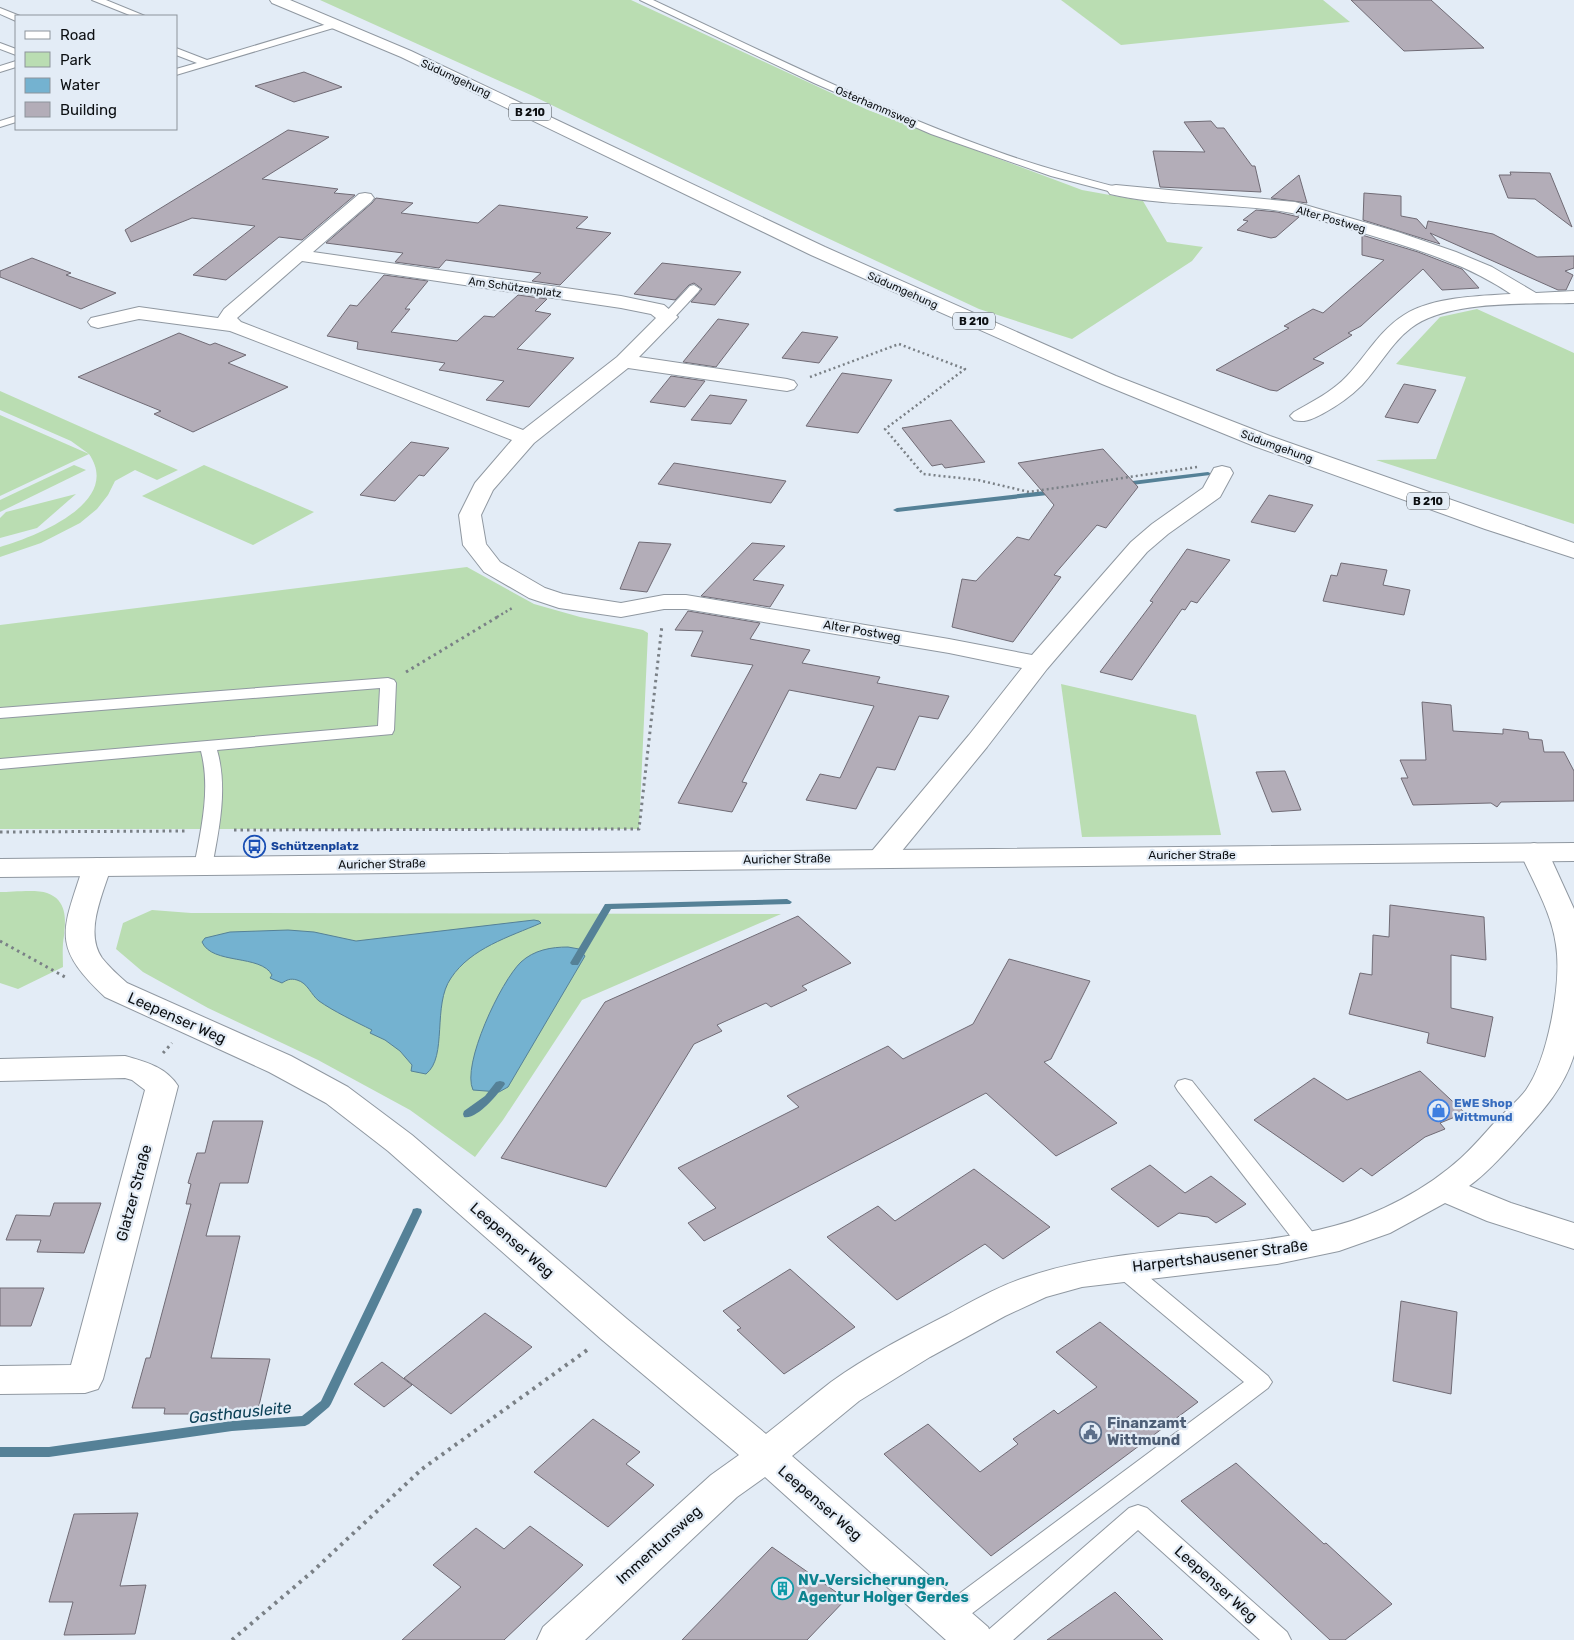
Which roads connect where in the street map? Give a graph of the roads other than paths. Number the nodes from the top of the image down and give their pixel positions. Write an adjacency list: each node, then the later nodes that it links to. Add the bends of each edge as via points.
1 (97, 0): 5 (lane)
2 (277, 0): 7 (street, Südumgehung / B 210)
3 (645, 0): 17 (lane, Osterhammsweg, via 810,77 957,140 1075,180)
4 (0, 11): 6 (lane)
5 (137, 15)
6 (15, 18)
7 (337, 24): 11 (lane); 31 (street, Südumgehung / B 210, via 466,82 818,252 1109,380 1262,441)
8 (0, 46): 9 (lane)
9 (15, 52)
10 (178, 52): 11 (lane)
11 (206, 63): 14 (lane)
12 (15, 64): 13 (lane)
13 (0, 69)
14 (178, 71)
15 (15, 120): 16 (lane)
16 (0, 124)
17 (1116, 190): 22 (street, Alter Postweg, via 1288,206 1390,236 1462,262 1501,279)
18 (365, 198): 19 (street)
19 (298, 255): 23 (street, Am Schützenplatz, via 621,302 657,309); 25 (street, via 231,313 227,319)
20 (694, 289): 23 (lane)
21 (1574, 297): 22 (street)
22 (1533, 300): 28 (street, via 1468,304 1424,311 1393,335 1346,389)
23 (668, 317): 26 (street)
24 (98, 322): 25 (street, via 139,313)
25 (234, 326): 29 (street)
26 (624, 360): 27 (street); 29 (street)
27 (787, 385)
28 (1302, 416)
29 (526, 438): 32 (street, Alter Postweg, via 483,488 470,515 475,546 492,567 537,593 559,601 621,610 675,602 949,646)
30 (1222, 473): 32 (street, via 1212,492 1139,547)
31 (1574, 551)
32 (1038, 664): 38 (street)
33 (0, 713): 34 (lane, via 388,683 386,730)
34 (208, 746): 35 (lane); 40 (lane, via 213,803)
35 (0, 764)
36 (1534, 852): 37 (street, Auricher Straße); 38 (street, Auricher Straße); 44 (street, Harpertshausener Straße, via 1567,925 1571,943 1573,960 1565,1034 1555,1066 1538,1097 1472,1167)
37 (1574, 852)
38 (882, 857): 40 (street, Auricher Straße)
39 (97, 867): 40 (street, Auricher Straße); 41 (street, Auricher Straße); 49 (street, Leepenser Weg, via 78,936 84,957 98,976 116,990 280,1064 337,1095 400,1143)
40 (204, 867)
41 (0, 868)
42 (0, 1070): 48 (street, Glatzer Straße, via 124,1067 143,1072 162,1086 85,1379)
43 (1185, 1086): 46 (lane)
44 (1443, 1189): 45 (street, via 1499,1212); 46 (street, Harpertshausener Straße, via 1378,1224)
45 (1574, 1236)
46 (1310, 1245): 47 (street, Harpertshausener Straße)
47 (1123, 1268): 49 (street, Harpertshausener Straße, via 1082,1274 1036,1287 993,1306 917,1347 846,1391); 50 (lane, via 1260,1382)
48 (0, 1380)
49 (766, 1456): 50 (street, Leepenser Weg); 51 (street, Immentunsweg, via 724,1486)
50 (961, 1628)
51 (557, 1640)
52 (995, 1640): 53 (lane, Leepenser Weg, via 1138,1515)
53 (1278, 1640)

